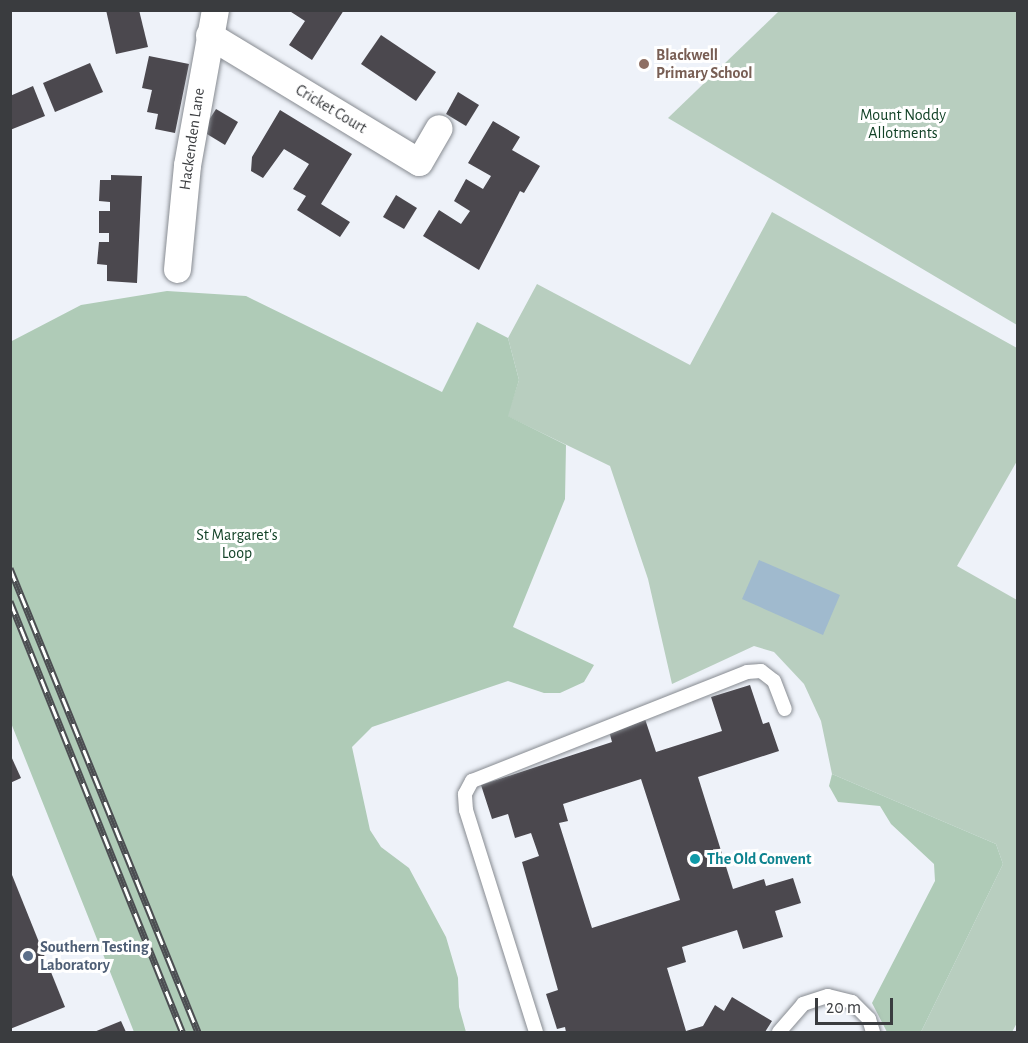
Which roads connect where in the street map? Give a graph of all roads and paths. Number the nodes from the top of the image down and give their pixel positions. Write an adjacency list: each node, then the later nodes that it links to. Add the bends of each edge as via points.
1 (212, 23): 2 (street, Cricket Court, via 419,162); 3 (street, Hackenden Lane, via 187,165)
2 (439, 128)
3 (177, 269)
4 (785, 709): 5 (lane, via 774,681 761,671 747,672 472,781 465,794 466,810)
5 (536, 1032)
6 (778, 1032): 7 (lane, via 803,1004 828,996 852,1002 869,1019)
7 (873, 1032)

